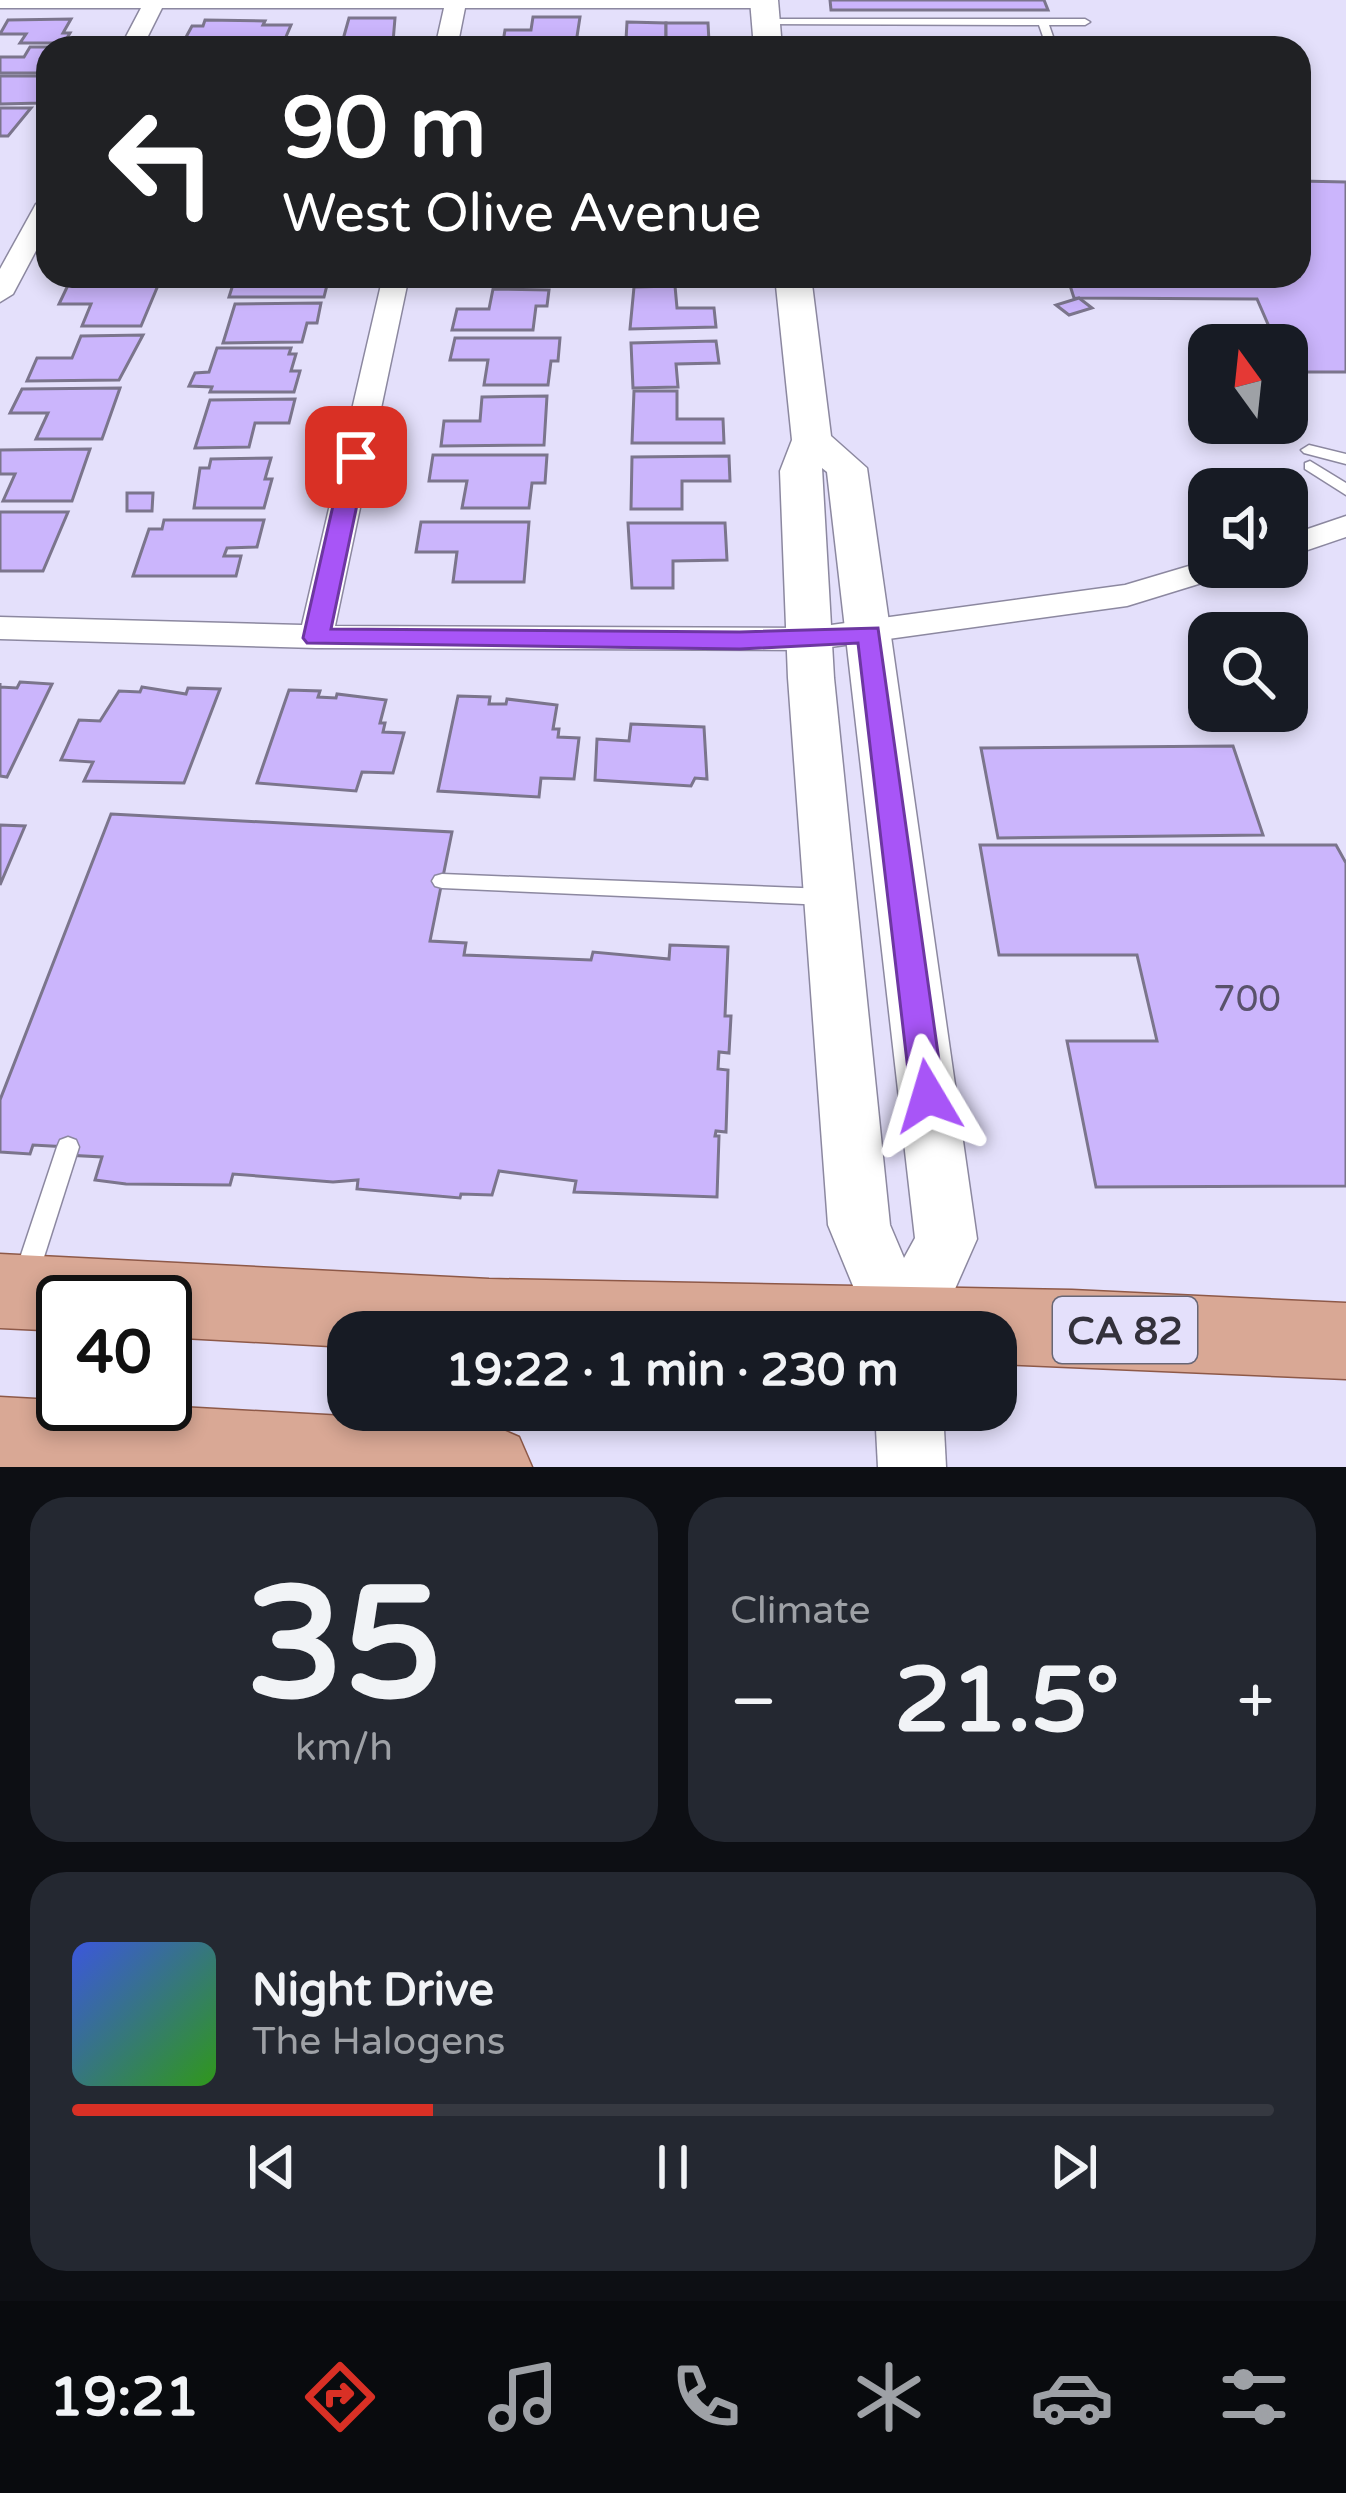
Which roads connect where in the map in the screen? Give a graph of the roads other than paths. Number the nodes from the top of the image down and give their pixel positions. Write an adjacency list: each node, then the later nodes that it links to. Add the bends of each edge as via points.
1 (0, 2): 2 (street)
2 (155, 2): 3 (street); 7 (street)
3 (456, 2): 4 (street); 8 (street)
4 (766, 18): 5 (lane)
5 (1043, 22): 6 (lane); 9 (lane)
6 (1085, 22)
7 (137, 36)
8 (449, 36)
9 (1048, 36)
10 (36, 226): 13 (street)
11 (392, 288): 22 (street)
12 (794, 288): 14 (street)
13 (0, 294)
14 (812, 440): 21 (street, via 847,468); 23 (street, via 800,471)
15 (1346, 459): 16 (lane, via 1309,458)
16 (1346, 490)
17 (1346, 526): 18 (street)
18 (1308, 540)
19 (1188, 577): 21 (street, via 1126,595)
20 (0, 628): 22 (street)
21 (869, 634): 23 (street); 30 (street, via 946,1239)
22 (316, 638): 23 (street)
23 (809, 639): 25 (street)
24 (442, 881): 25 (lane)
25 (830, 897): 29 (street, via 859,1225)
26 (68, 1147): 27 (lane)
27 (10, 1291): 28 (main road, CA 82)
28 (393, 1311)
29 (896, 1311)
30 (912, 1311)
31 (1017, 1328): 32 (main road, CA 82)
32 (1346, 1341)
33 (910, 1431): 36 (street)
34 (0, 1439): 35 (main road)
35 (489, 1467)
36 (912, 1467)

